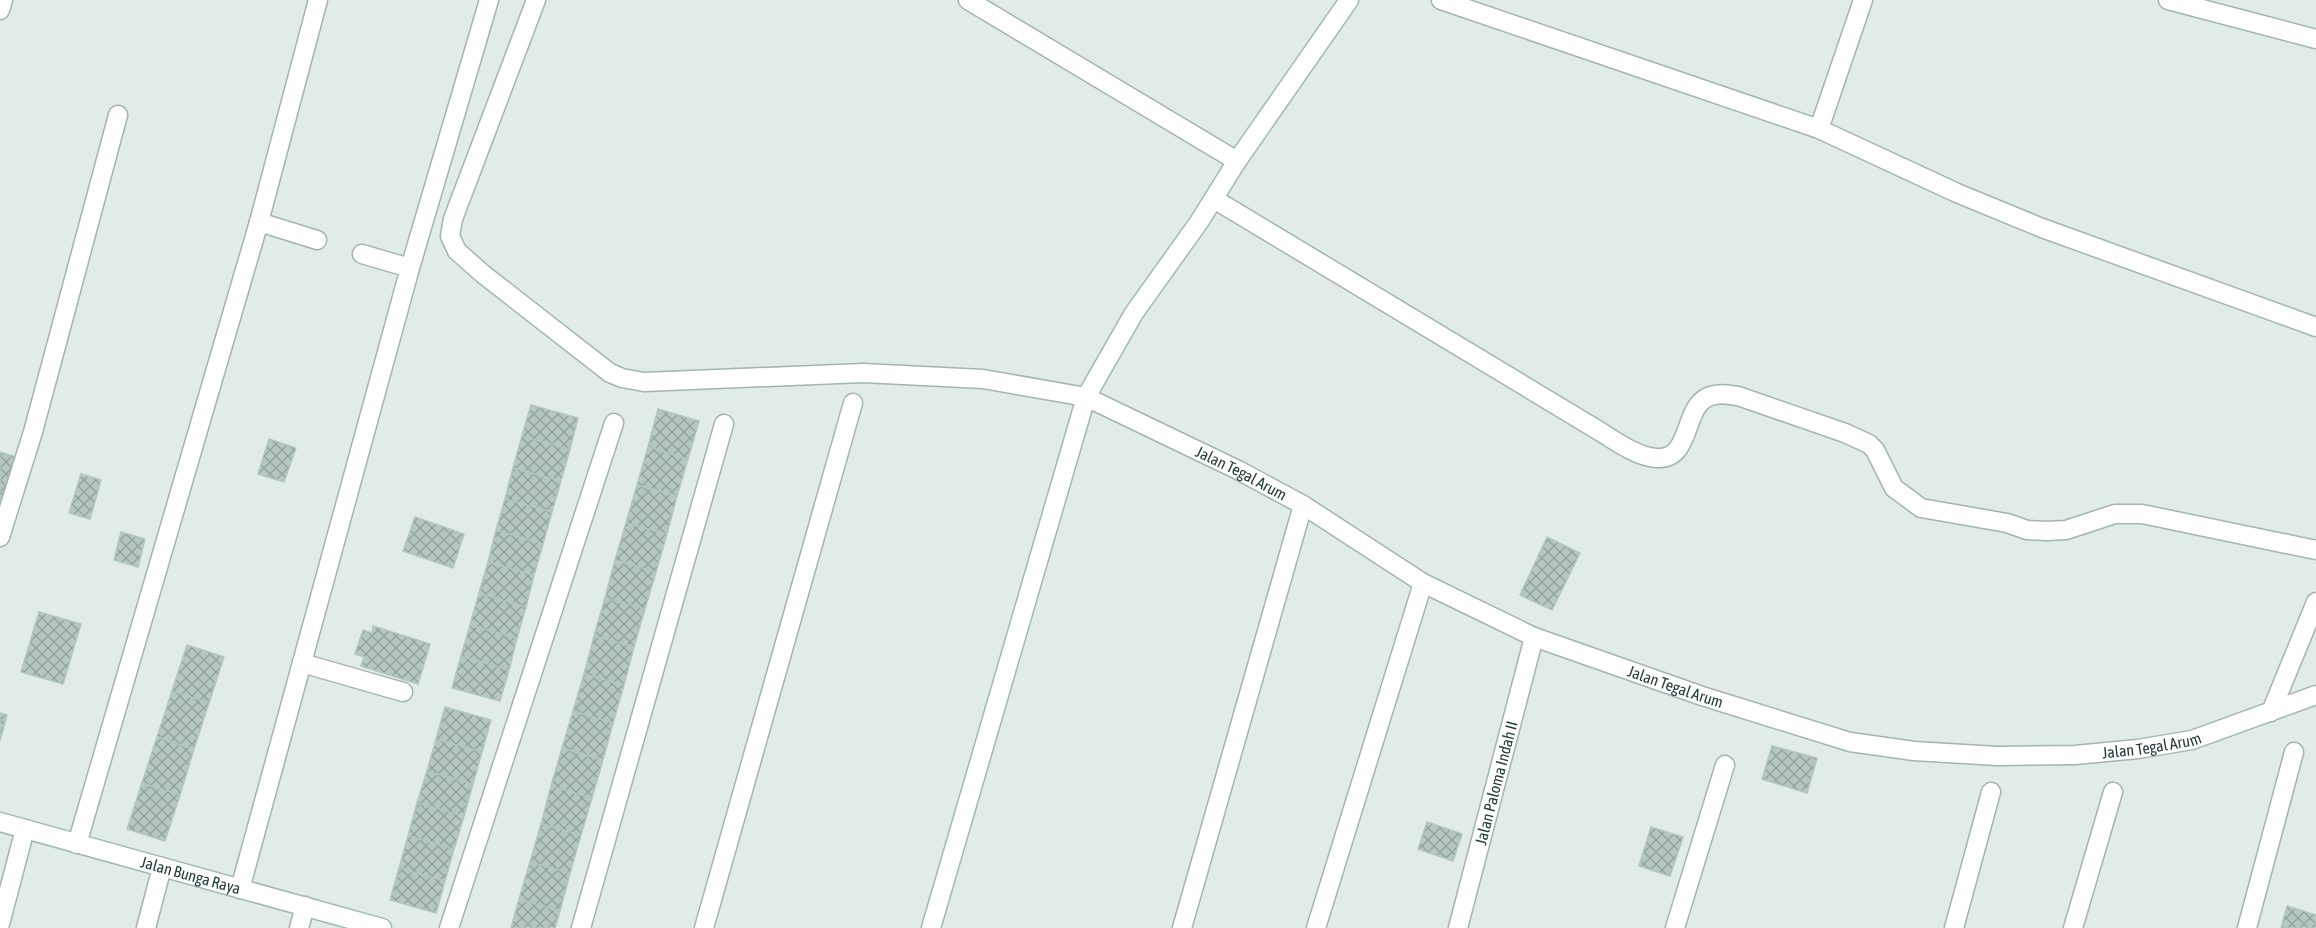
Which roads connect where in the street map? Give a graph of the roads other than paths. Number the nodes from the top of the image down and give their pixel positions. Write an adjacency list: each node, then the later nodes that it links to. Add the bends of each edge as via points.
1 (3, 0): 10 (street)
2 (318, 0): 16 (street)
3 (489, 0): 19 (street)
4 (536, 0): 21 (street, Jalan Tegal Arum, via 453,219 450,236 457,251 483,274 610,373 644,382 863,373 924,375)
5 (968, 0): 14 (street)
6 (1349, 0): 14 (street)
7 (1441, 0): 13 (street)
8 (1863, 0): 13 (street)
9 (2168, 0): 11 (street)
10 (0, 10)
11 (2316, 39)
12 (118, 115): 26 (street, via 33,432)
13 (1819, 129): 20 (street, via 2042,228)
14 (1237, 161): 15 (street)
15 (1214, 199): 21 (street, via 1134,312); 27 (street, via 1640,454 1667,458 1682,445 1697,405 1714,395 1738,396 1869,444 1894,488 1921,508 2046,531 2066,530 2115,514 2136,513)
16 (259, 222): 17 (street); 41 (street)
17 (317, 240)
18 (362, 254): 19 (street)
19 (410, 268): 31 (street)
20 (2316, 327)
21 (1086, 397): 25 (street, Jalan Tegal Arum); 52 (street)
22 (853, 404): 51 (street)
23 (614, 423): 49 (street)
24 (724, 424): 50 (street)
25 (1303, 505): 28 (street, Jalan Tegal Arum); 53 (street)
26 (0, 537)
27 (2316, 550)
28 (1423, 583): 30 (street, Jalan Tegal Arum); 54 (street)
29 (2316, 602): 34 (street)
30 (1534, 637): 34 (street, Jalan Tegal Arum, via 1702,696 1839,738 1914,751 1997,756 2138,749 2192,740); 55 (street, Jalan Paloma Indah II)
31 (302, 663): 32 (street); 43 (street)
32 (403, 692)
33 (2316, 695): 34 (street, Jalan Tegal Arum)
34 (2271, 712)
35 (2294, 752): 59 (street)
36 (1725, 765): 56 (street)
37 (1991, 792): 57 (street)
38 (2113, 792): 58 (street)
39 (0, 822): 40 (street, Jalan Bunga Raya)
40 (25, 829): 41 (street, Jalan Bunga Raya); 45 (street)
41 (77, 844): 42 (street, Jalan Bunga Raya)
42 (162, 867): 43 (street, Jalan Bunga Raya); 46 (street)
43 (240, 889): 44 (street, Jalan Bunga Raya)
44 (305, 906): 47 (street); 48 (street, Jalan Bunga Raya)
45 (0, 924)
46 (147, 928)
47 (299, 928)
48 (382, 928)
49 (448, 928)
50 (581, 928)
51 (704, 928)
52 (931, 928)
53 (1182, 928)
54 (1316, 928)
55 (1458, 928)
56 (1675, 928)
57 (1954, 928)
58 (2073, 928)
59 (2247, 928)

